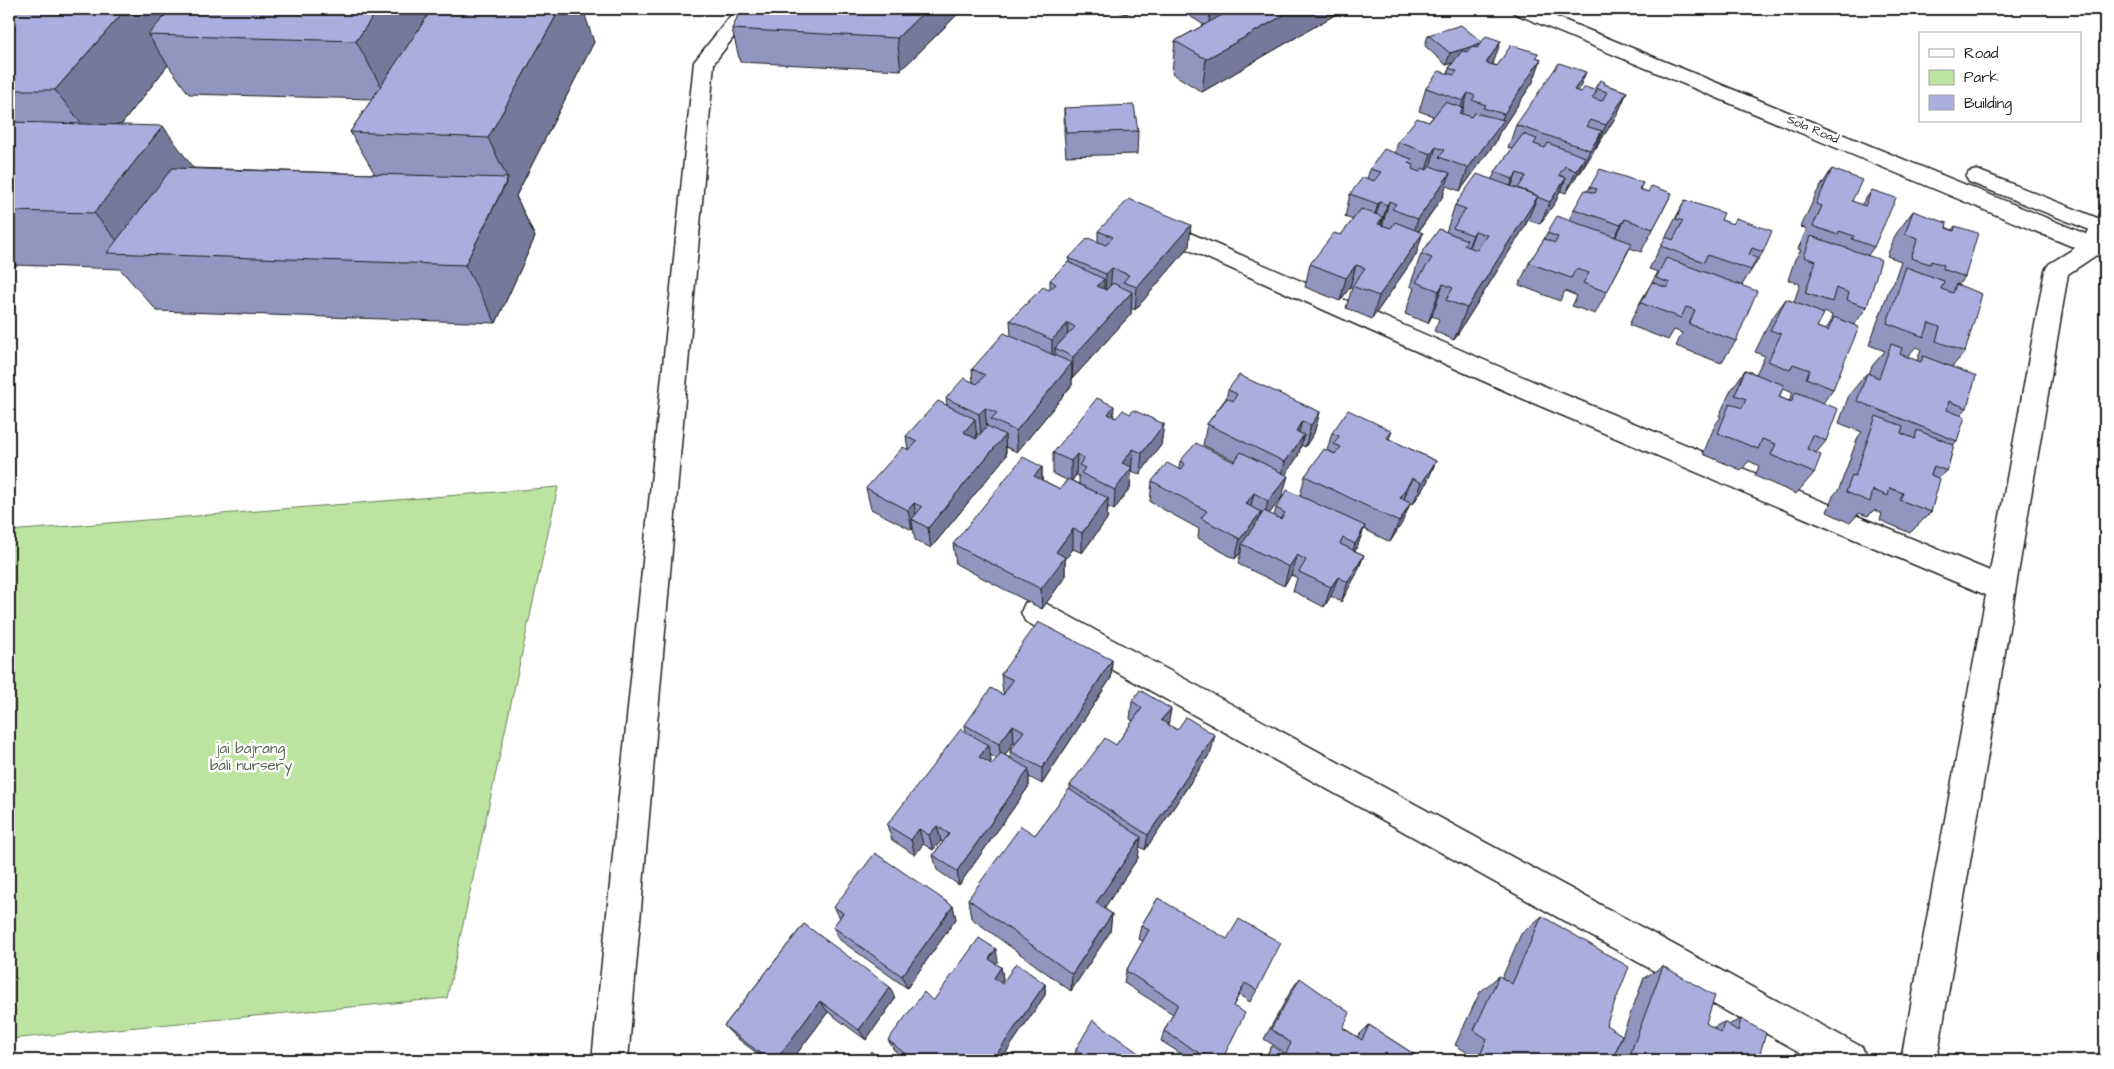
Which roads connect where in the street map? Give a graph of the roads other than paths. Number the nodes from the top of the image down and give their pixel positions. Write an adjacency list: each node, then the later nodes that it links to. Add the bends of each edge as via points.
1 (746, 9): 11 (street, via 704,62)
2 (1521, 9): 7 (street, Sola Road)
3 (1564, 9): 4 (street, Sola Road)
4 (1907, 149)
5 (1962, 171): 7 (street)
6 (1168, 232): 8 (street, via 1528,390)
7 (2101, 238): 8 (street, via 2057,270)
8 (2002, 589): 10 (street)
9 (1035, 612): 12 (street)
10 (1926, 1057)
11 (610, 1060)
12 (1849, 1060)

